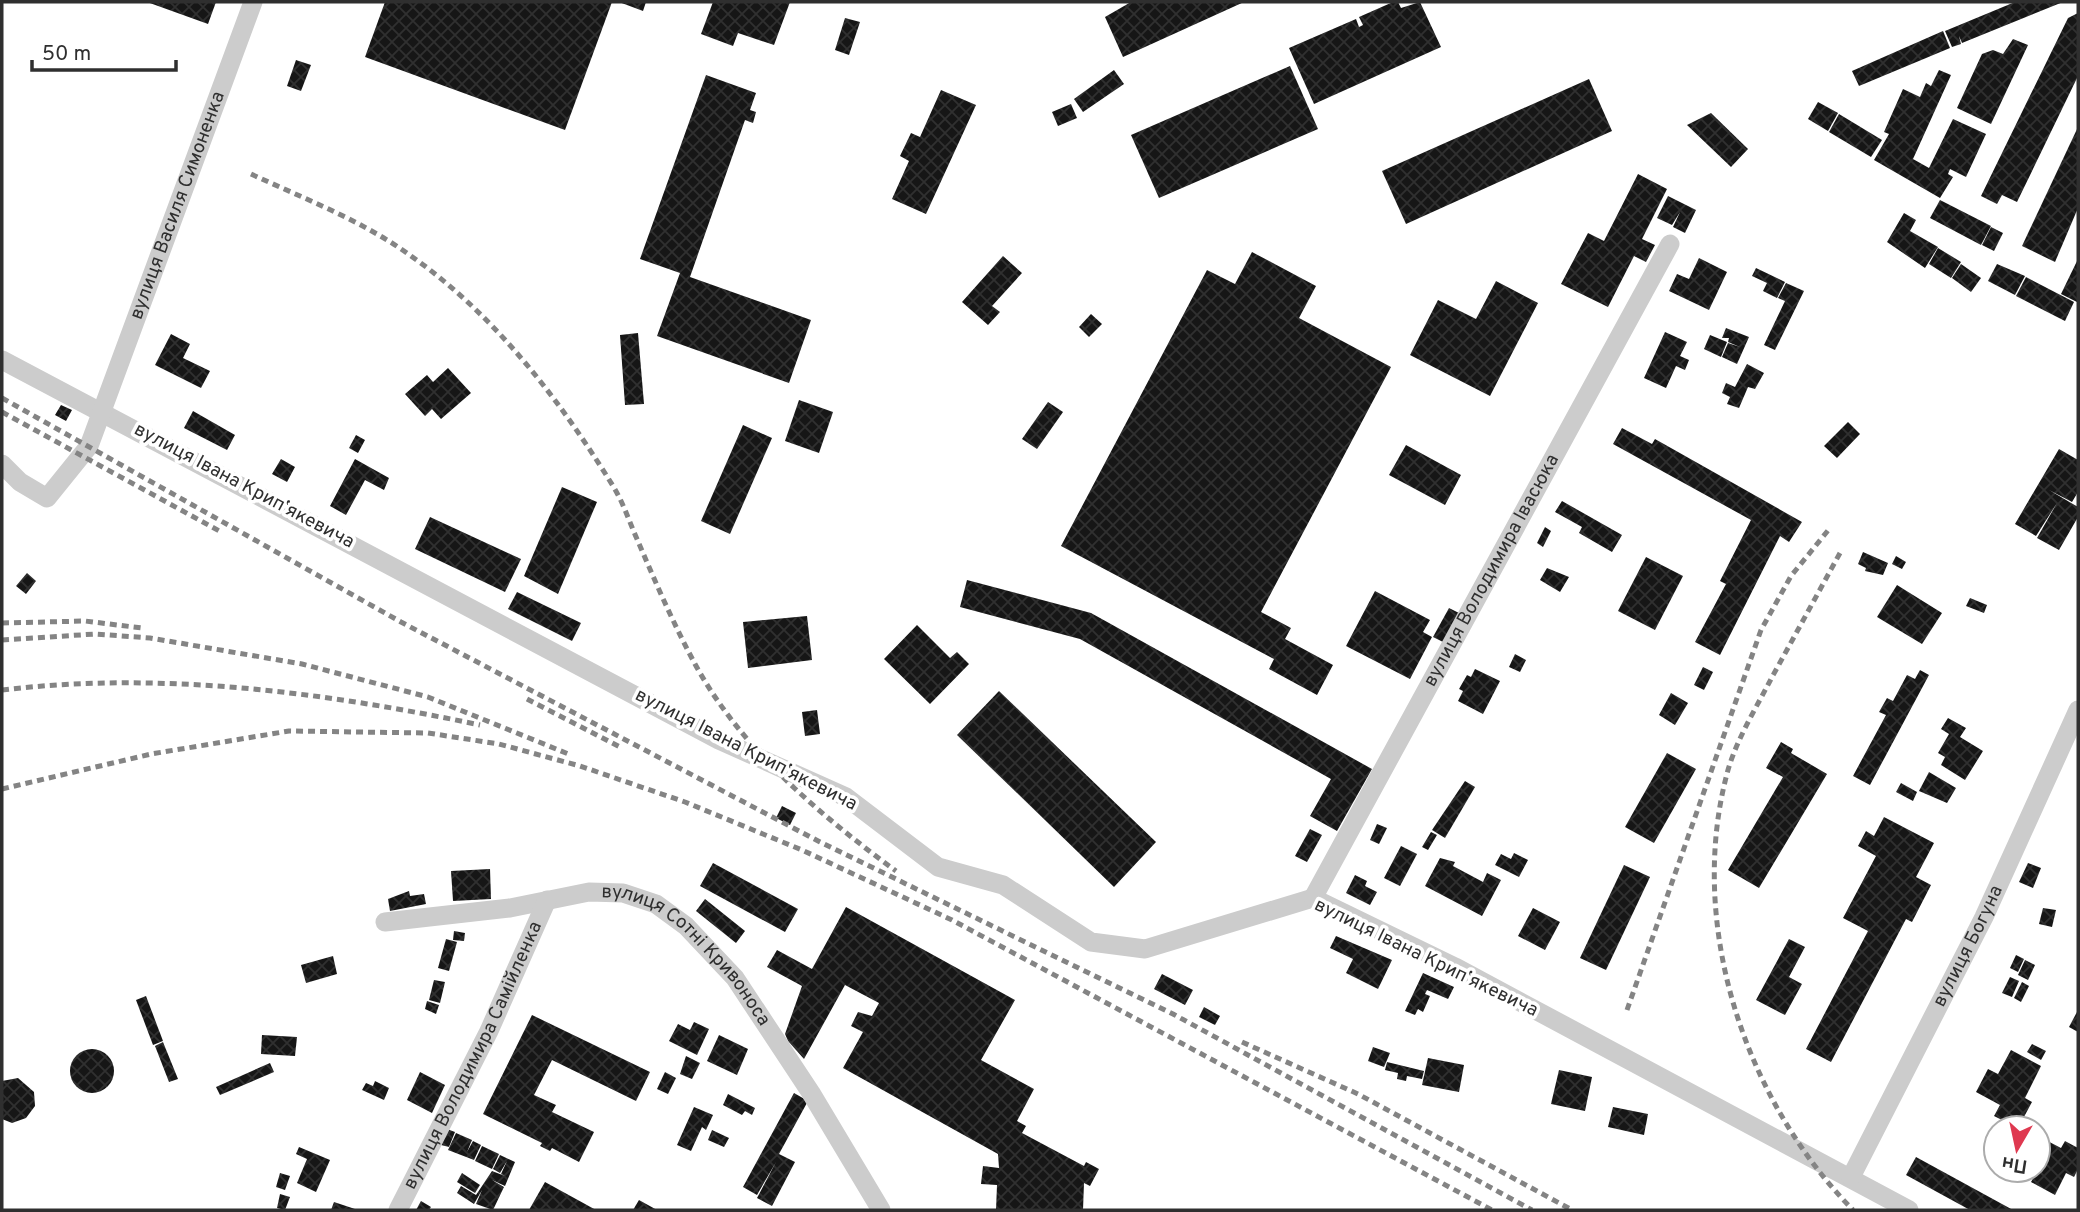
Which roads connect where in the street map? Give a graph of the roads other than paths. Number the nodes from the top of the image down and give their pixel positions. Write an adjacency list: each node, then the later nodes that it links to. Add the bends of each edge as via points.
1 (253, 2): 4 (street, вулиця Василя Симоненка)
2 (1670, 244): 7 (street, вулиця Володимира Івасюка)
3 (2, 360): 4 (street, вулиця Івана Крипʼякевича)
4 (104, 412): 5 (street, вулиця Василя Симоненка, via 89,446 47,498 20,482); 7 (street, вулиця Івана Крипʼякевича, via 719,740 846,797 938,866 1003,885 1091,942 1145,949)
5 (2, 464)
6 (2078, 710): 10 (street, вулиця Богуна, via 1984,917)
7 (1313, 898): 10 (street, вулиця Івана Крипʼякевича, via 1455,967)
8 (547, 900): 9 (street, вулиця Сотні Кривоноса); 11 (street, вулиця Володимира Самійленка, via 489,1031); 12 (street, вулиця Сотні Кривоноса, via 589,892 623,893 656,904 686,926 735,978)
9 (384, 922)
10 (1851, 1177): 13 (street, вулиця Івана Крипʼякевича)
11 (398, 1210)
12 (881, 1210)
13 (1909, 1210)

